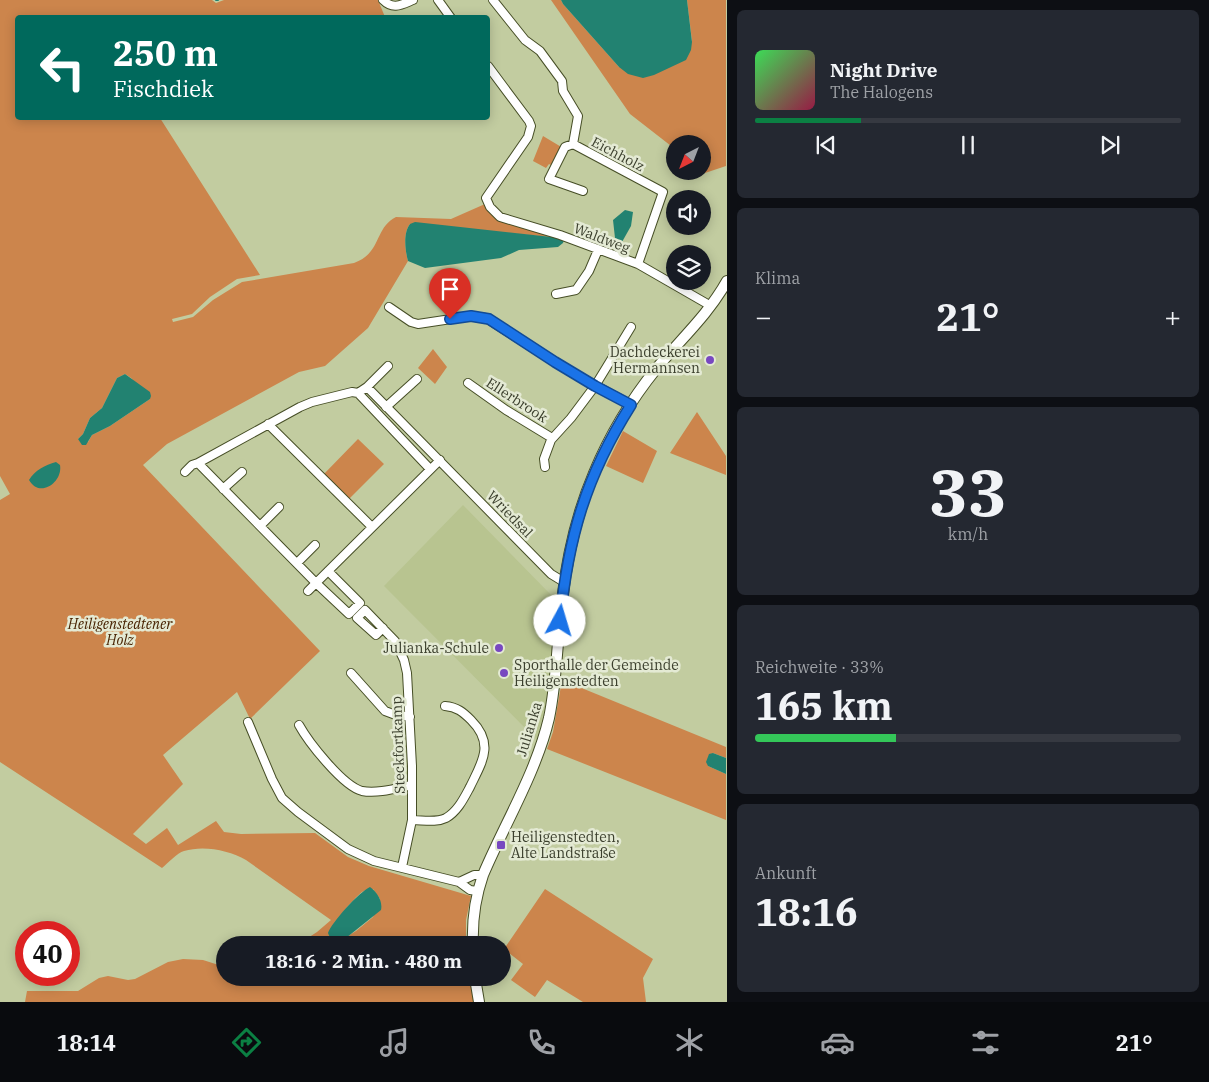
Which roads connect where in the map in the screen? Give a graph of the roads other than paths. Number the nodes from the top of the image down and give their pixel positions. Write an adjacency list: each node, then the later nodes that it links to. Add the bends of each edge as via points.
1 (383, 0): 2 (street, via 392,6)
2 (413, 0)
3 (438, 0): 5 (street)
4 (493, 0): 7 (street, Eichholz, via 526,40 540,51 562,81 563,91 578,116)
5 (449, 15)
6 (490, 69): 9 (street, Waldweg, via 531,126 528,137 486,198 490,207 500,217)
7 (573, 144): 8 (street, Eichholz, via 565,148 549,179); 10 (street, Eichholz, via 663,192)
8 (583, 191)
9 (598, 250): 10 (street, Waldweg); 12 (street, via 576,290)
10 (638, 264): 13 (street, Waldweg)
11 (726, 281): 13 (street, Julianka)
12 (556, 294)
13 (711, 306): 22 (street, Julianka, via 656,370)
14 (389, 307): 19 (street, via 418,324 471,316 486,318)
15 (631, 326): 19 (street, Ellerbrook)
16 (388, 366): 20 (street)
17 (417, 379): 23 (street)
18 (468, 383): 25 (street, Ellerbrook)
19 (595, 386): 22 (street); 25 (street, Ellerbrook)
20 (367, 387): 21 (street); 23 (street, Wriedsal)
21 (358, 393): 24 (street, via 308,403); 29 (street)
22 (631, 405): 40 (street, Julianka, via 593,474 576,525)
23 (386, 407): 26 (street, Wriedsal)
24 (268, 424): 27 (street); 35 (street)
25 (552, 438): 28 (street, Ellerbrook)
26 (440, 460): 29 (street); 40 (street, Wriedsal, via 551,574)
27 (198, 463): 30 (street); 32 (street)
28 (545, 466)
29 (430, 469): 35 (street)
30 (185, 472)
31 (242, 472): 32 (street)
32 (223, 489): 34 (street)
33 (279, 508): 34 (street)
34 (260, 526): 37 (street)
35 (372, 527): 38 (street)
36 (315, 545): 37 (street)
37 (297, 563): 39 (street)
38 (328, 571): 39 (street); 39 (street, via 360,603 348,614)
39 (316, 582): 41 (street)
40 (564, 582): 51 (street, Julianka, via 553,696 545,732)
41 (308, 591)
42 (383, 628): 45 (street, Steckfortkamp, via 395,641 405,666)
43 (351, 673): 45 (street, via 385,711)
44 (445, 706): 49 (street, via 454,706 478,727 485,748 483,760 456,810 446,818 434,821)
45 (410, 717): 48 (street, Steckfortkamp)
46 (248, 722): 50 (street, via 282,798 348,849 374,861)
47 (299, 725): 48 (street, via 323,758 356,788 372,791)
48 (412, 785): 49 (street, Steckfortkamp)
49 (412, 820): 50 (street, Steckfortkamp)
50 (402, 867): 52 (street)
51 (483, 875): 52 (street, via 474,875); 53 (street, Julianka)
52 (459, 882): 53 (street)
53 (477, 892): 54 (street, Julianka)
54 (473, 936)
55 (477, 986): 56 (street)
56 (480, 1002)

